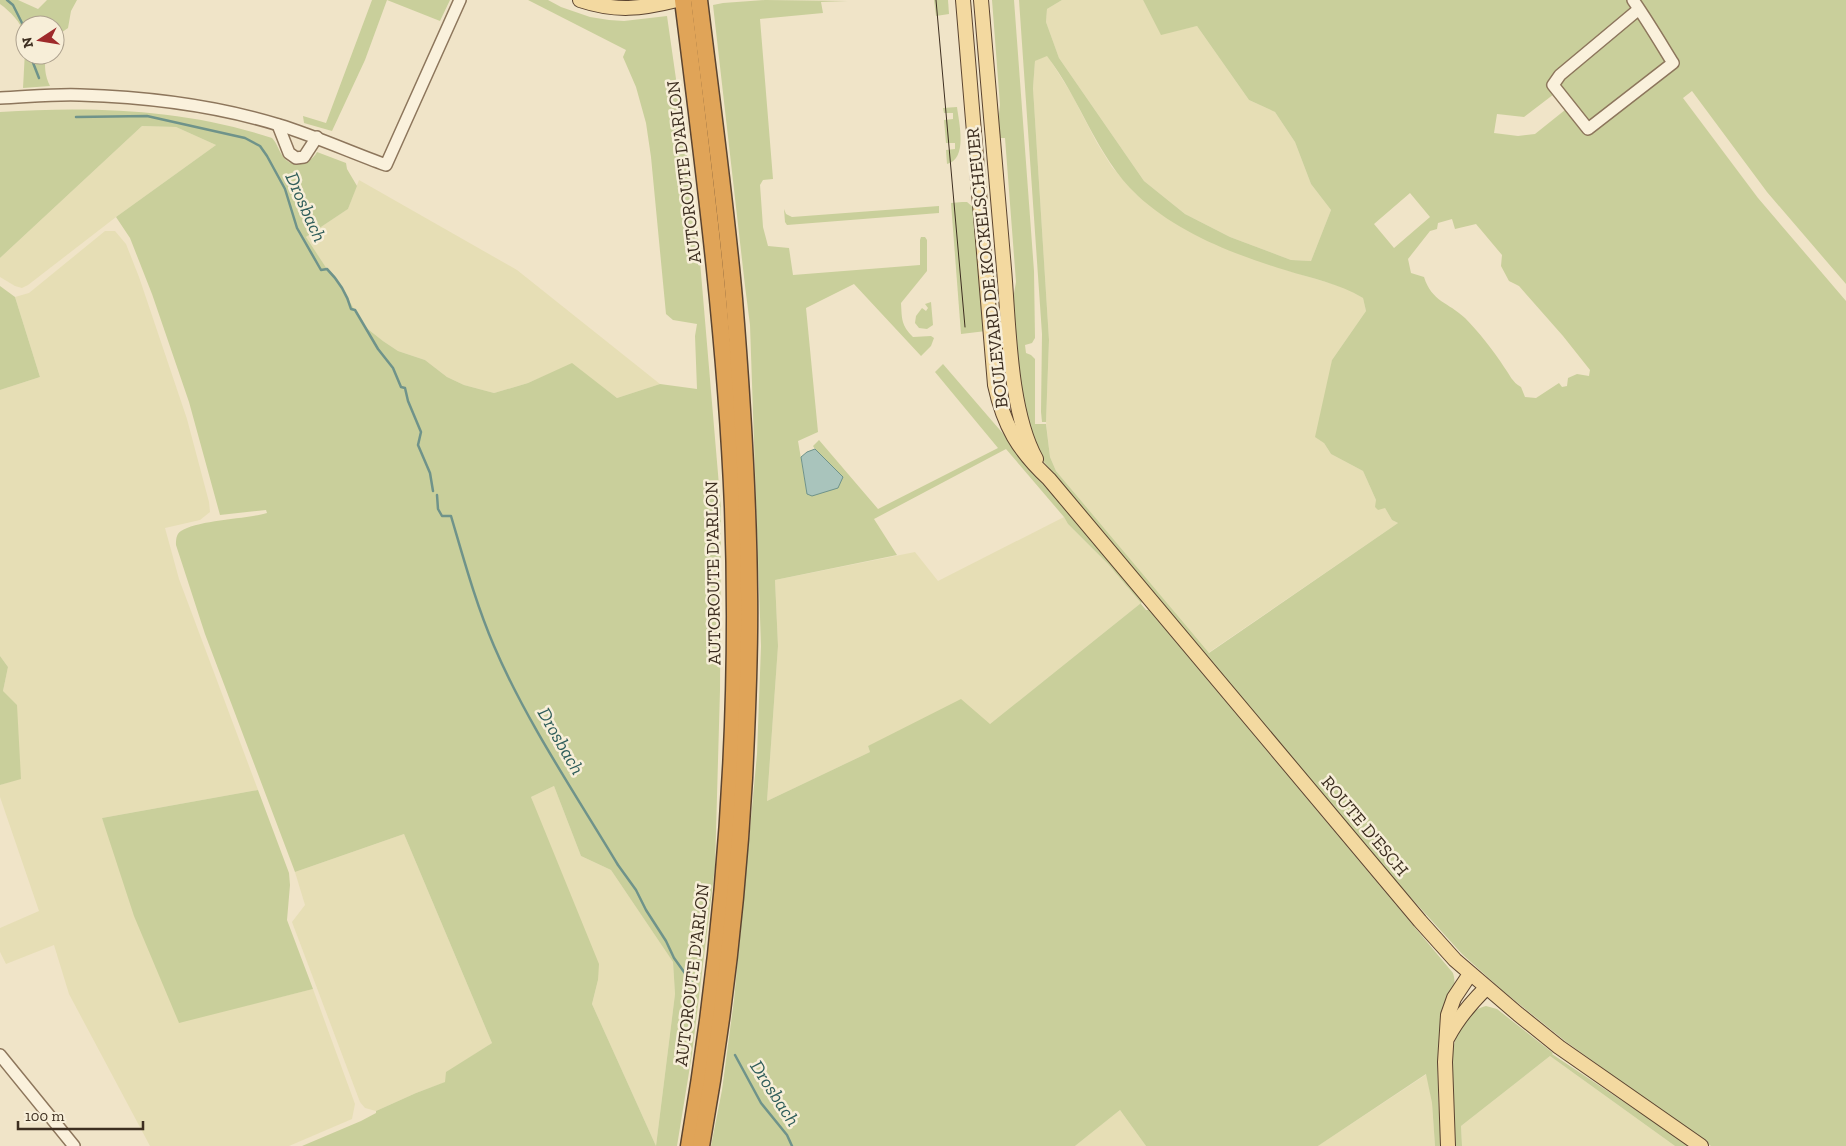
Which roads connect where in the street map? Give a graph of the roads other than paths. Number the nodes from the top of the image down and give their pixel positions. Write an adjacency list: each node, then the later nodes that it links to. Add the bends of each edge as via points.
1 (460, 0): 11 (street, via 386,165)
2 (580, 0): 3 (main road, via 612,8 642,8)
3 (677, 0)
4 (683, 0): 18 (highway, AUTOROUTE D'ARLON, via 723,351 733,506 736,635 727,849 712,996)
5 (699, 0): 19 (highway, AUTOROUTE D'ARLON, via 734,298 749,595 749,666 740,850 723,1008)
6 (963, 0): 12 (main road, BOULEVARD DE KOCKELSCHEUER, via 995,385 1004,420 1012,436)
7 (981, 0): 12 (main road, BOULEVARD DE KOCKELSCHEUER, via 1016,390 1026,439)
8 (1636, 4): 8 (street, via 1553,85 1588,129 1673,63)
9 (0, 98): 10 (street, via 78,95 174,101)
10 (278, 125): 11 (street); 11 (street, via 288,153 296,158 304,157)
11 (317, 138)
12 (1049, 479): 13 (main road, ROUTE D'ESCH, via 1420,921)
13 (1470, 974): 14 (main road, ROUTE D'ESCH); 15 (main road, via 1454,998 1448,1015)
14 (1486, 988): 15 (main road); 21 (main road, ROUTE D'ESCH, via 1559,1047)
15 (1446, 1040): 20 (main road)
16 (0, 1055): 17 (street)
17 (74, 1146)
18 (688, 1146)
19 (701, 1146)
20 (1448, 1146)
21 (1701, 1146)

